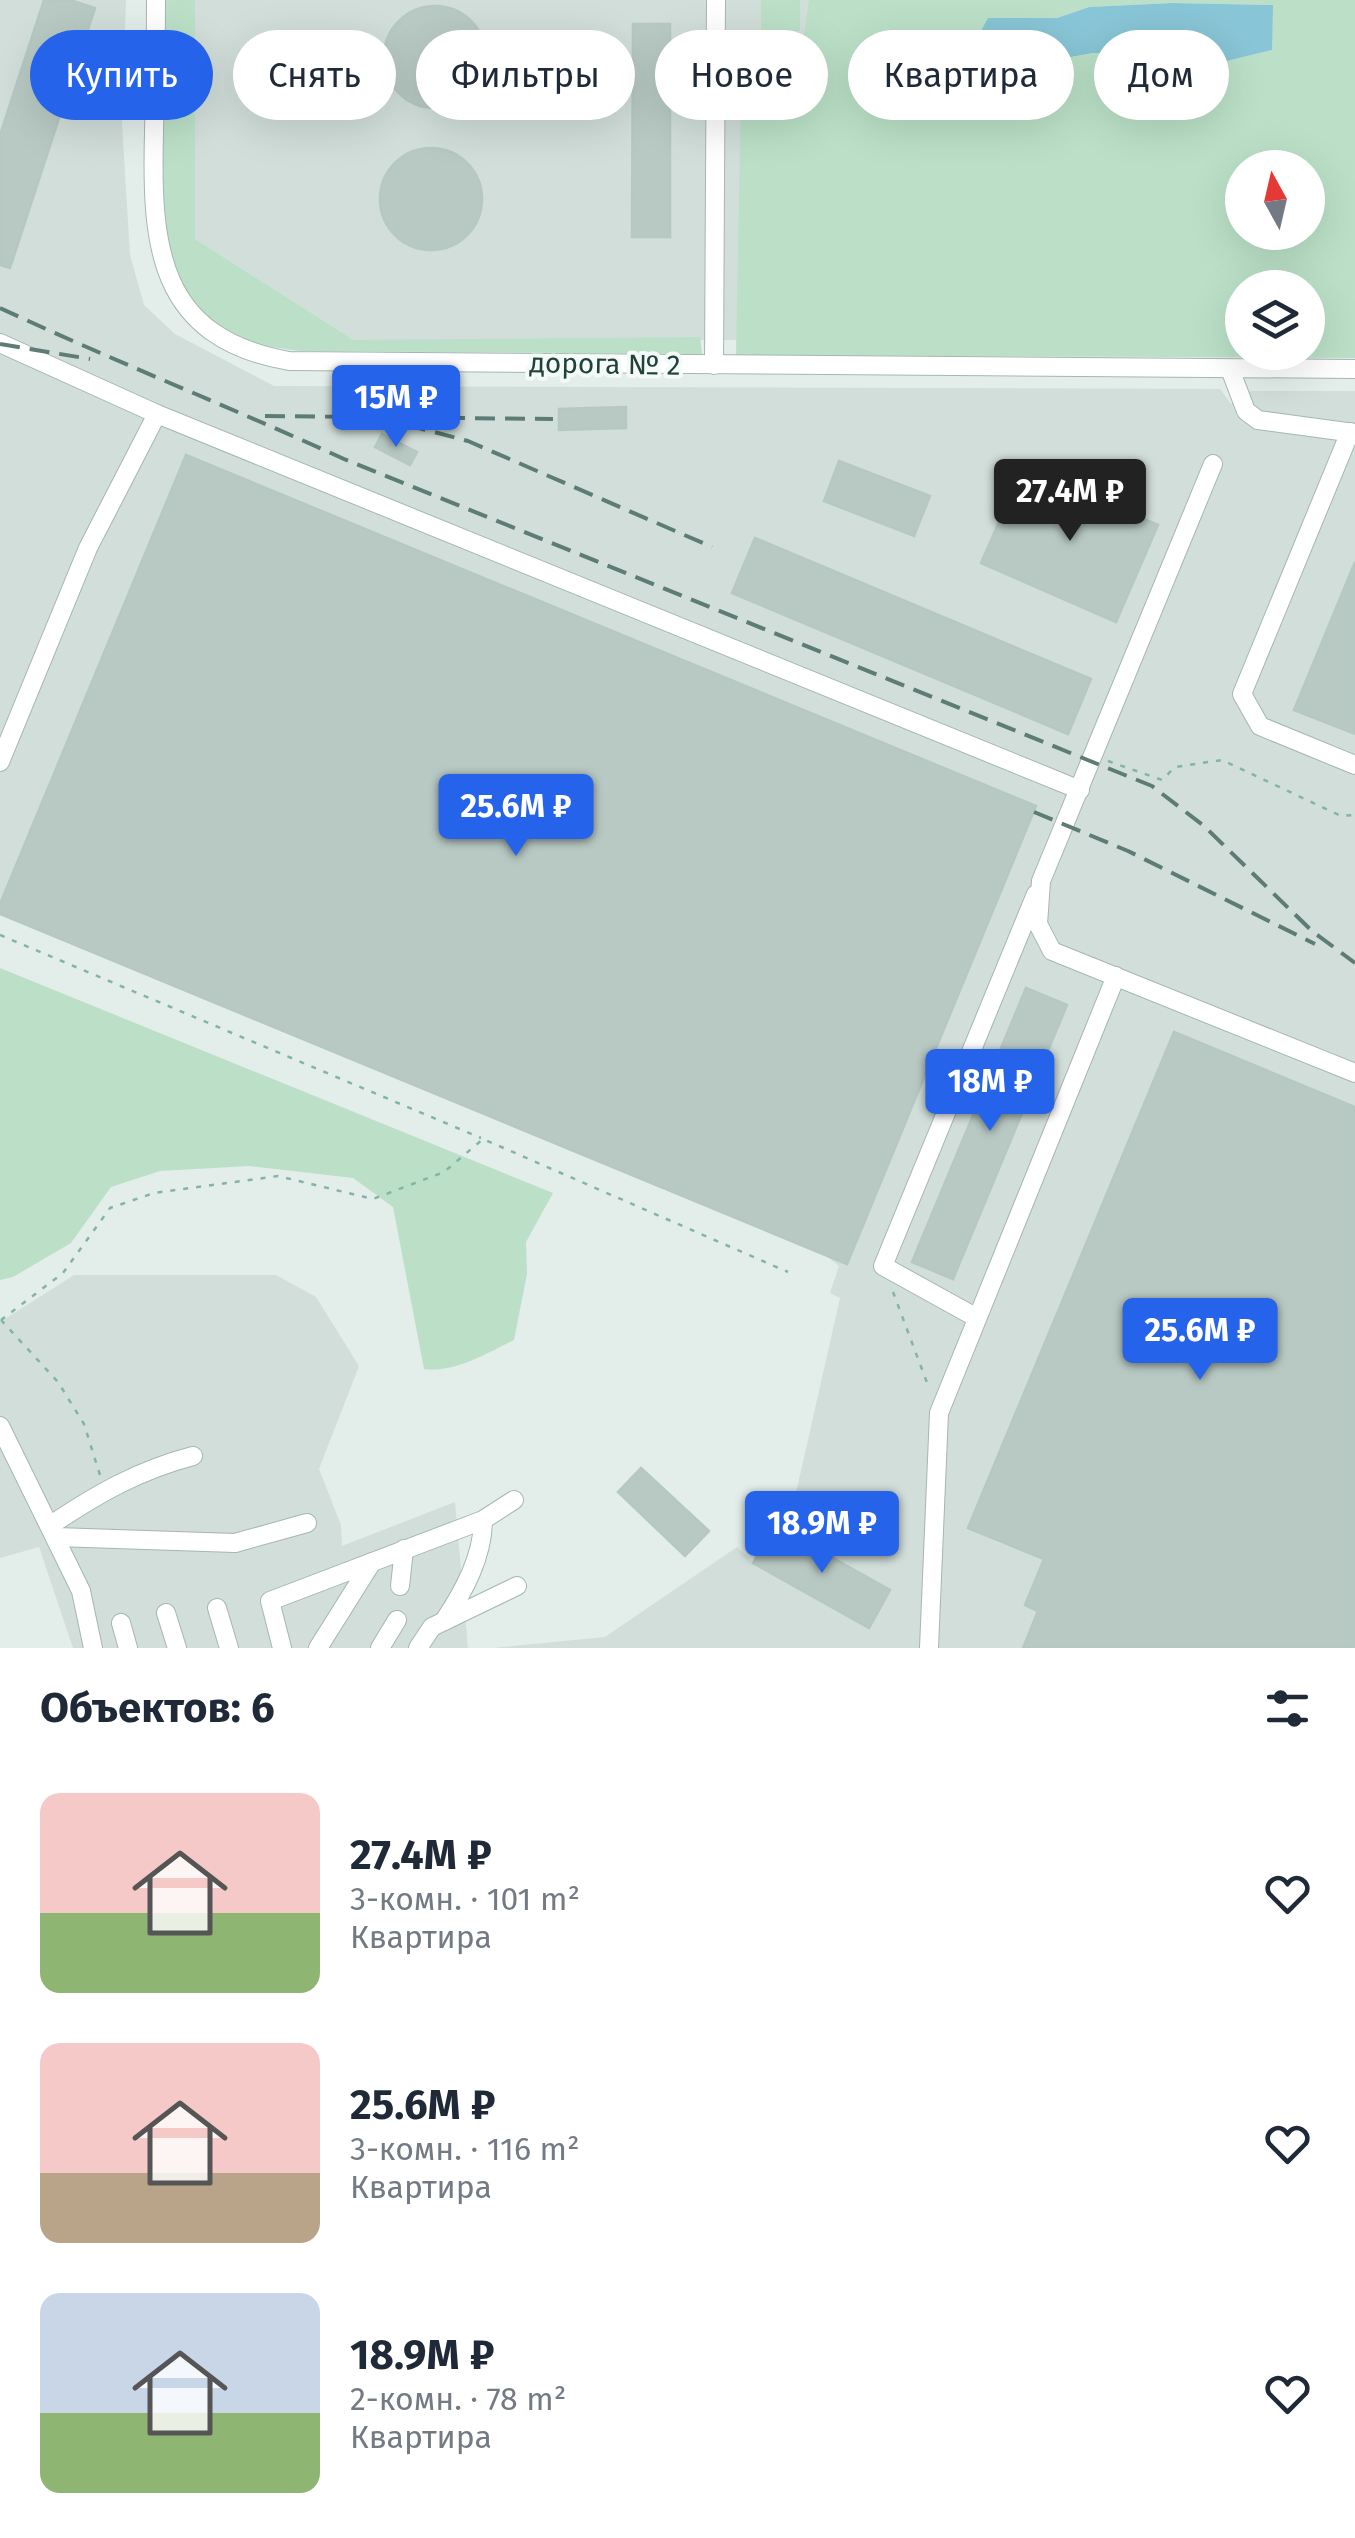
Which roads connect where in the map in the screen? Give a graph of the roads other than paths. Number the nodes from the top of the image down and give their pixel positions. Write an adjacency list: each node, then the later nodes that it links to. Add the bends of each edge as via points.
1 (156, 0): 4 (street, дорога № 2, via 154,214 168,278 207,330 256,355 289,361)
2 (716, 0): 4 (street)
3 (0, 344): 9 (street)
4 (714, 365): 5 (street, дорога № 2)
5 (1225, 369)
6 (1325, 369): 7 (street, дорога № 2)
7 (1355, 369)
8 (1230, 370): 10 (street, via 1246,411 1258,420)
9 (157, 414): 12 (street, via 88,548); 14 (street)
10 (1352, 432): 13 (street, via 1242,694 1260,726)
11 (1213, 464): 14 (street)
12 (0, 762)
13 (1355, 765)
14 (1080, 790): 15 (street)
15 (1041, 881): 16 (street, via 1038,924 1052,950); 18 (street, via 884,1266)
16 (1116, 976): 17 (street); 18 (street)
17 (1355, 1073)
18 (977, 1318): 42 (street, via 939,1412)
19 (0, 1426): 24 (street)
20 (193, 1456): 24 (street, via 105,1489)
21 (514, 1500): 22 (street)
22 (482, 1520): 25 (street); 32 (street, via 483,1541)
23 (307, 1523): 24 (street, via 235,1543)
24 (54, 1531): 34 (street, via 81,1591)
25 (404, 1550): 26 (street); 27 (street)
26 (372, 1562): 38 (street, via 270,1601); 39 (street)
27 (400, 1586)
28 (517, 1586): 32 (street)
29 (217, 1608): 37 (street)
30 (166, 1613): 36 (street)
31 (397, 1620): 40 (street)
32 (444, 1621): 41 (street)
33 (121, 1622): 35 (street)
34 (93, 1648)
35 (128, 1648)
36 (177, 1648)
37 (229, 1648)
38 (282, 1648)
39 (318, 1648)
40 (380, 1648)
41 (418, 1648)
42 (929, 1648)

